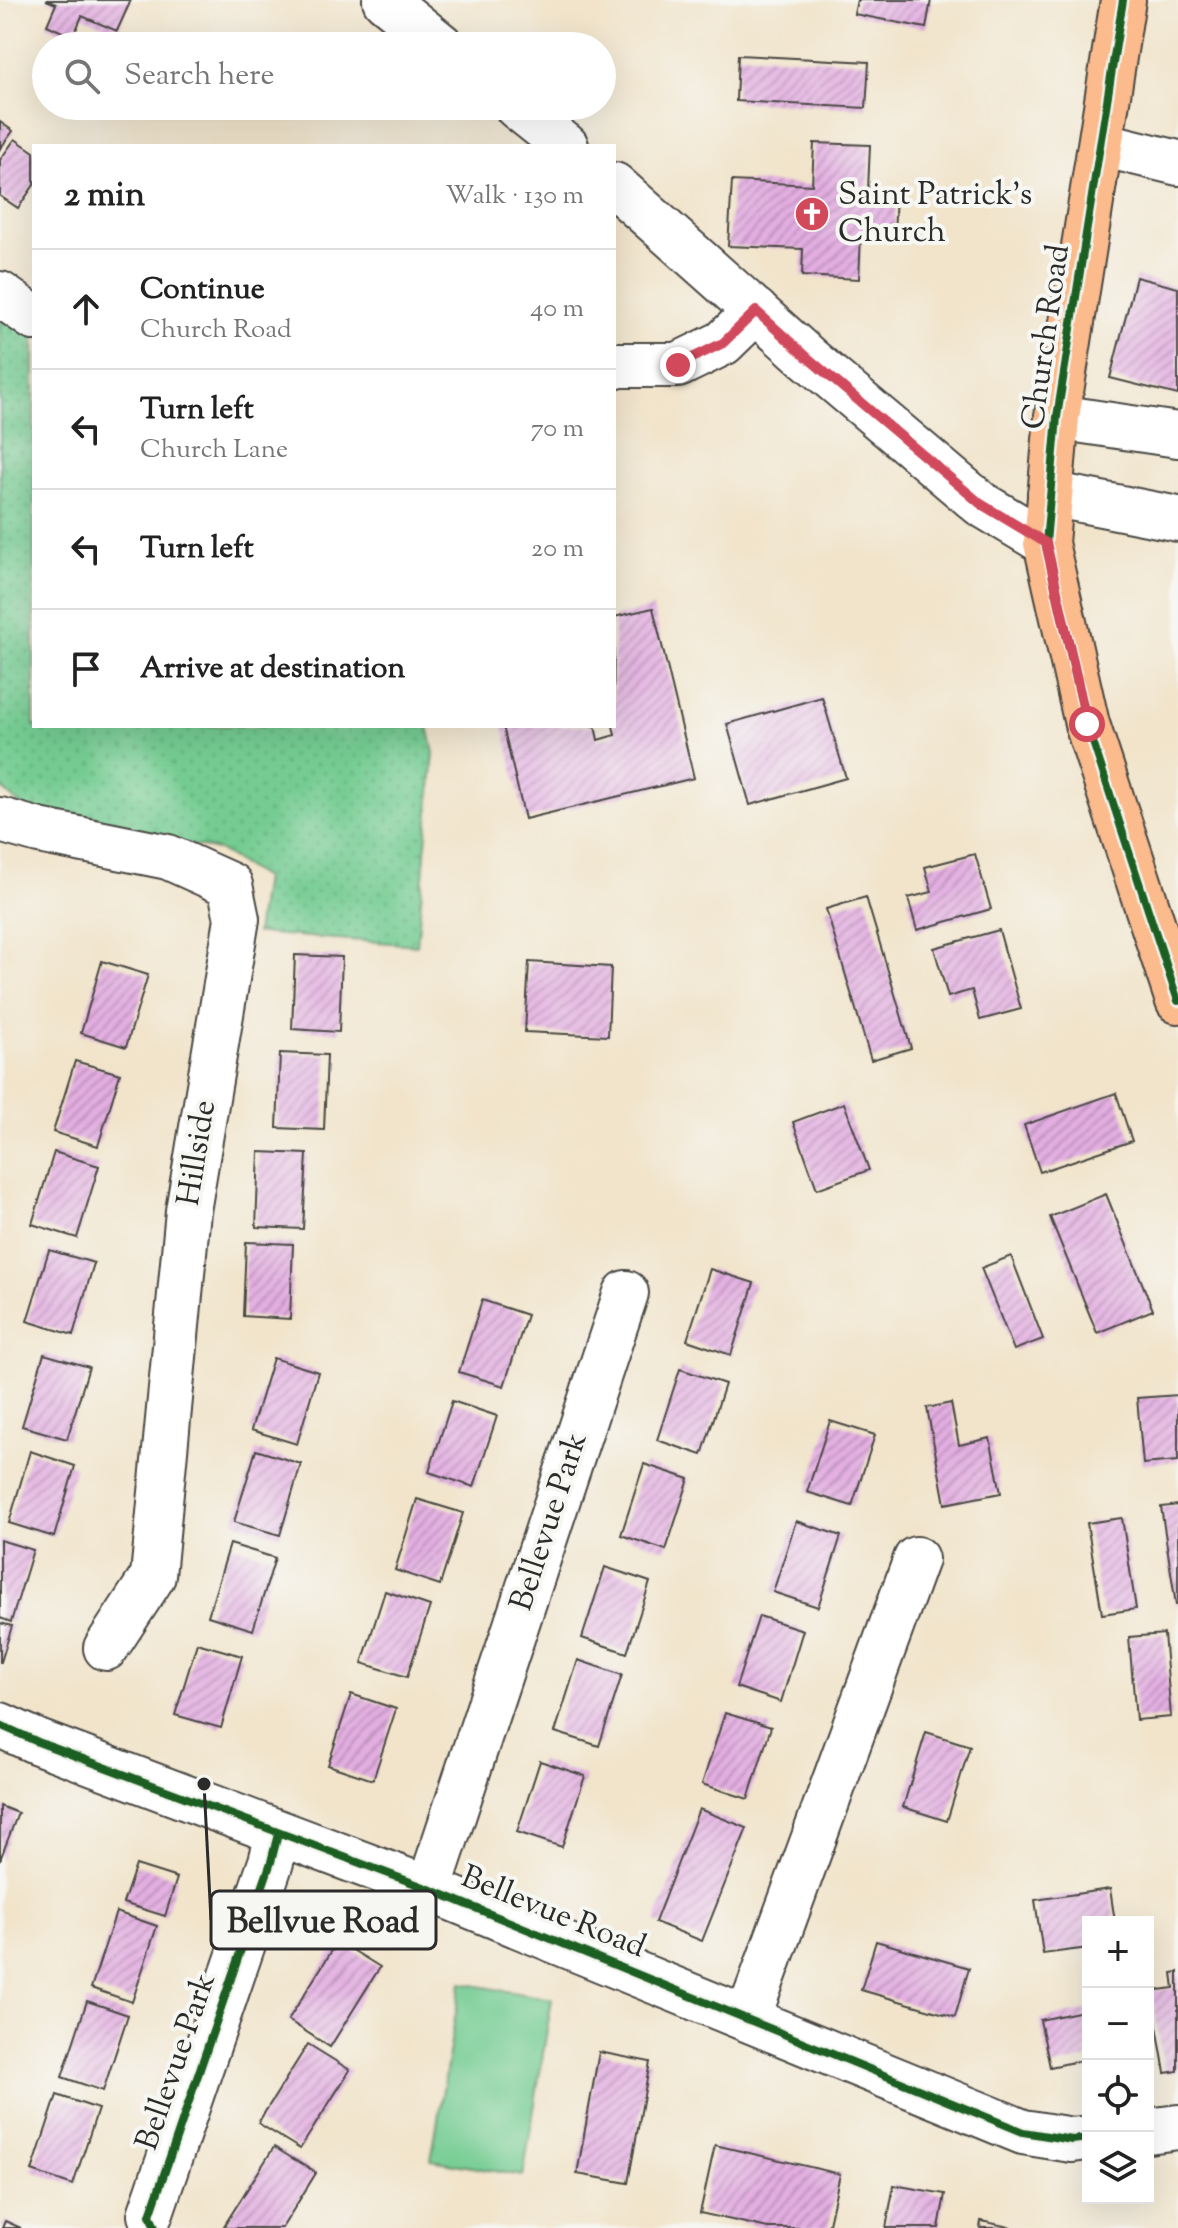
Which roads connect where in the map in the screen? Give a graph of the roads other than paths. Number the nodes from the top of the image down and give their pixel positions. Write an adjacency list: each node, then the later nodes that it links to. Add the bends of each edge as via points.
1 (1123, 0): 6 (main road, Church Road)
2 (388, 1): 3 (street)
3 (425, 32)
4 (534, 120): 5 (street)
5 (564, 144)
6 (1101, 144): 7 (street); 13 (main road, Church Road)
7 (1178, 163)
8 (616, 187): 10 (street)
9 (0, 294): 11 (street)
10 (756, 311): 12 (street, via 723,343 678,365); 17 (street, via 981,504)
11 (32, 317)
12 (616, 366)
13 (1057, 417): 14 (street); 15 (main road, Church Road)
14 (1178, 435)
15 (1050, 494): 16 (street); 17 (main road, Church Road)
16 (1178, 519)
17 (1046, 543): 19 (main road, Church Road, via 1087,724)
18 (0, 820): 22 (street, Hillside, via 168,857 230,885 237,919 188,1211 153,1576)
19 (1178, 1001)
20 (626, 1293): 25 (street, Bellevue Park)
21 (916, 1559): 26 (street)
22 (106, 1648)
23 (0, 1725): 24 (street, Bellevue Road)
24 (278, 1834): 25 (street, Bellevue Road); 30 (street, Bellevue Park)
25 (429, 1889): 26 (street, Bellevue Road)
26 (748, 2018): 29 (street, Bellevue Road, via 1023,2132)
27 (1178, 2127): 28 (street)
28 (1154, 2130)
29 (1082, 2139)
30 (150, 2215)

